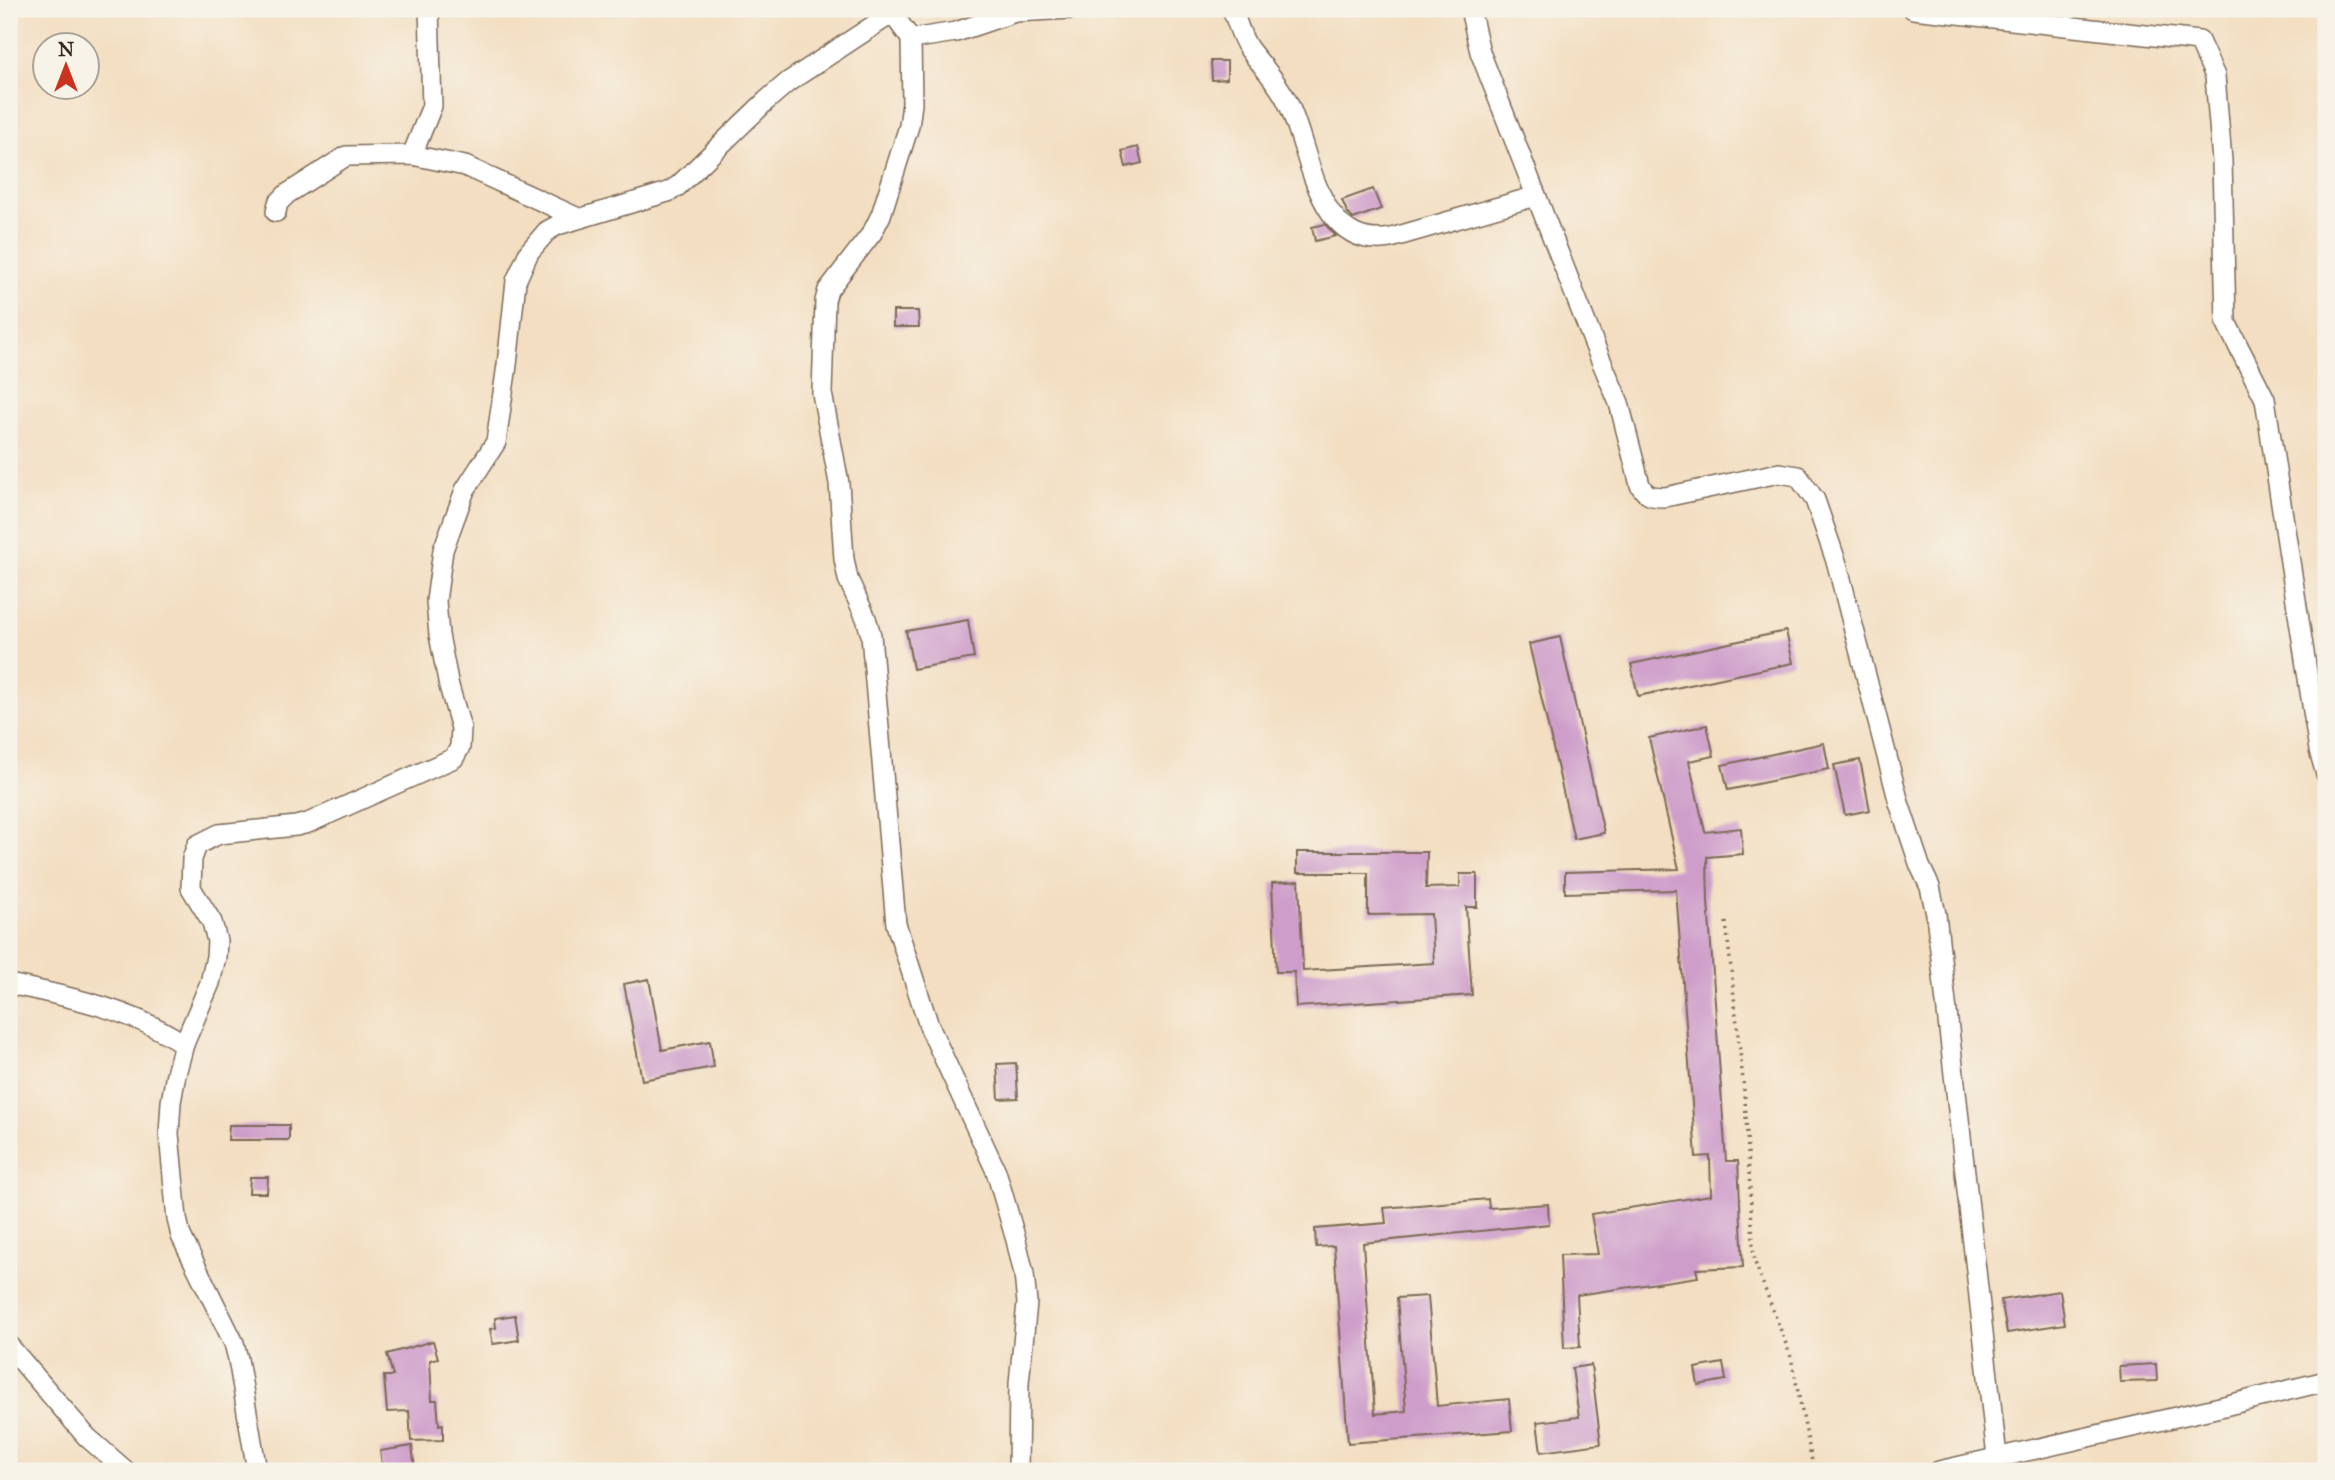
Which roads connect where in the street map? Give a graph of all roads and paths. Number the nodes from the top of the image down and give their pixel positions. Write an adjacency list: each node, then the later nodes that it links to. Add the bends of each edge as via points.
1 (429, 9): 8 (street, via 432,106)
2 (1071, 9): 7 (street, via 1016,12 956,32)
3 (1232, 9): 9 (street, via 1247,46 1289,104 1326,206 1350,232 1378,240 1391,238)
4 (1470, 9): 9 (street, via 1480,52)
5 (1913, 9): 12 (street, via 2199,41 2215,76 2226,322 2265,399)
6 (890, 11): 7 (street); 11 (street, via 788,82 678,186)
7 (911, 39): 21 (street, via 909,126 881,215 825,301 822,393 839,483 848,579 871,635 896,924 929,1026 996,1171 1024,1275 1027,1303 1019,1382)
8 (412, 155): 10 (street, via 346,156 287,194); 11 (street, via 465,166)
9 (1536, 197): 18 (street, via 1619,403 1644,493 1665,497 1789,473 1798,476 1815,500 1837,564 1899,803 1937,914)
10 (276, 212)
11 (578, 218): 15 (street, via 547,231 522,265 513,297 496,442 465,490 443,550 436,601 441,648 461,728 458,753 308,823 219,834 197,845 191,888 212,922 216,957)
12 (2326, 774)
13 (1726, 922): 22 (path, via 1745,1099 1754,1260 1791,1357)
14 (9, 984): 15 (street, via 134,1016)
15 (184, 1044): 20 (street, via 169,1134 177,1219 187,1251 234,1343)
16 (9, 1346): 19 (street, via 87,1437)
17 (2326, 1381): 18 (street)
18 (1997, 1457): 23 (street)
19 (126, 1471)
20 (257, 1471)
21 (1018, 1471)
22 (1814, 1471)
23 (1939, 1471)

